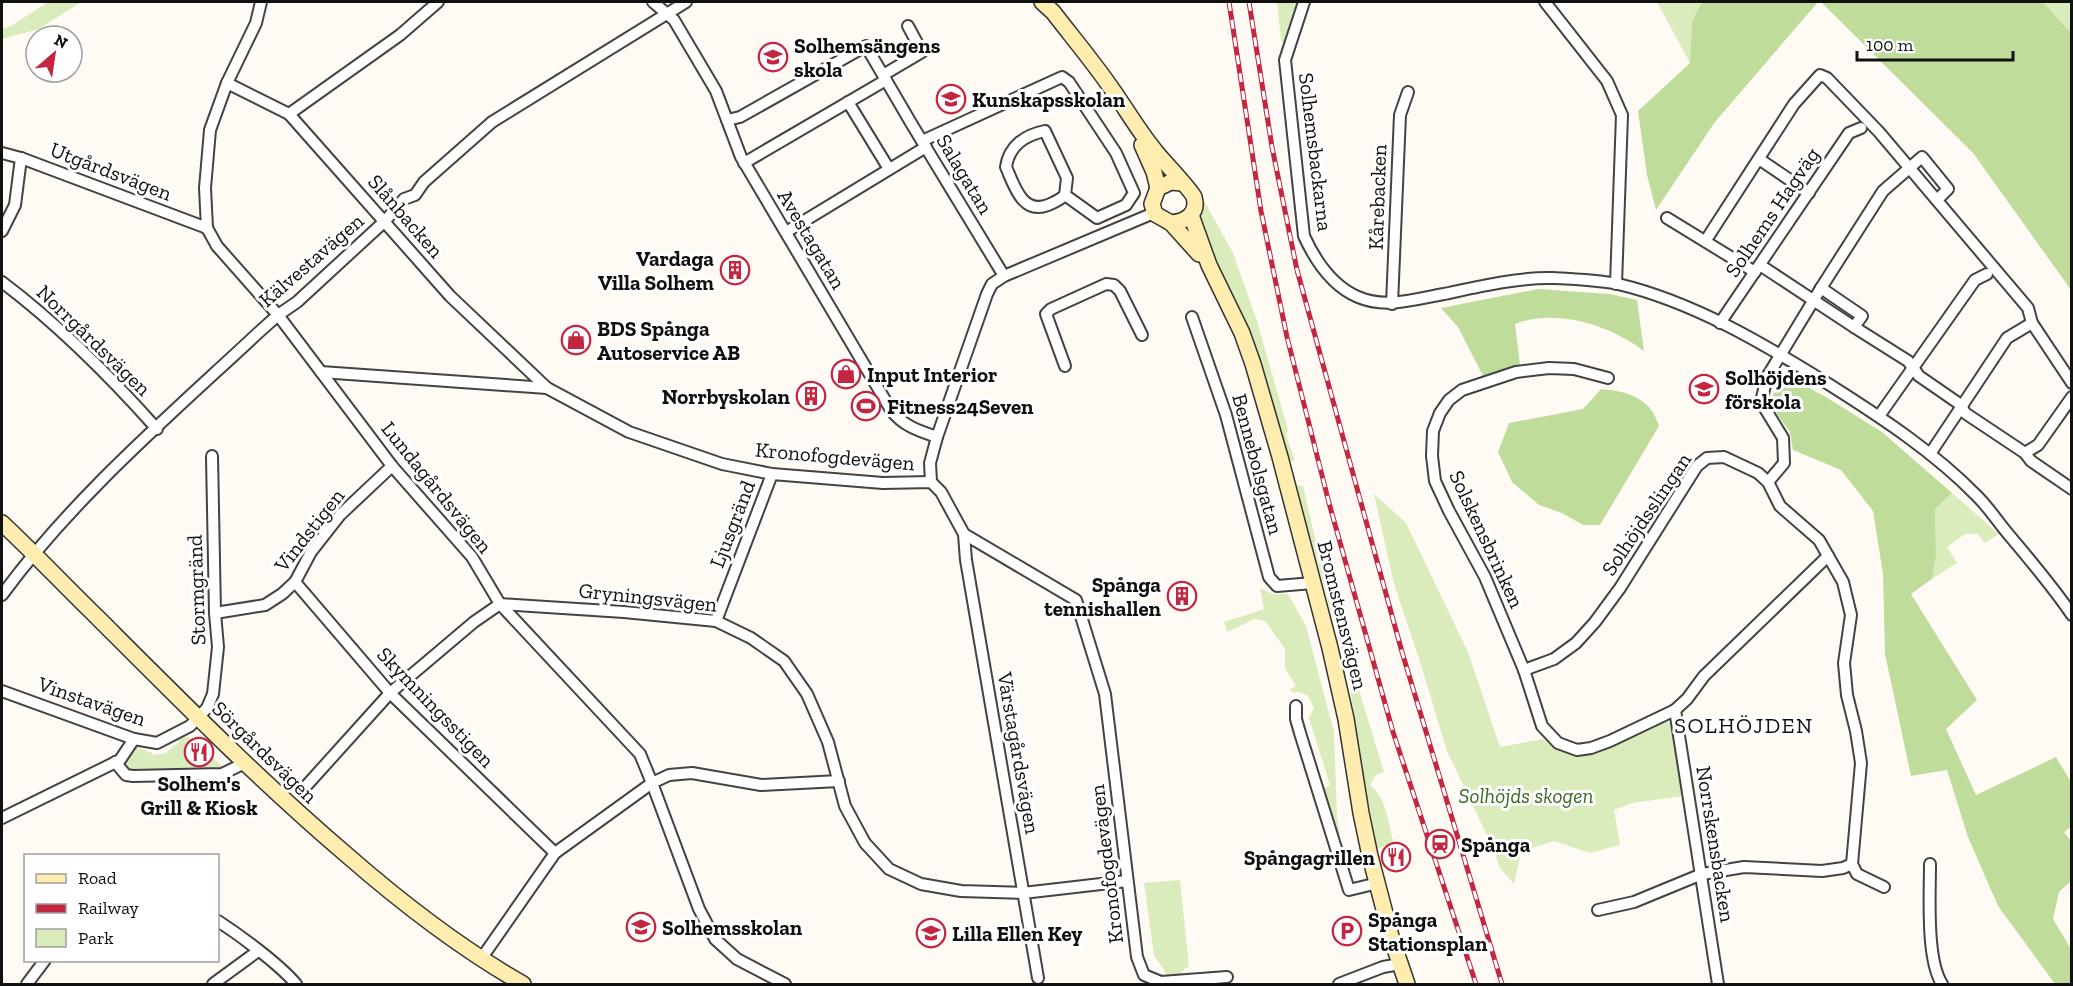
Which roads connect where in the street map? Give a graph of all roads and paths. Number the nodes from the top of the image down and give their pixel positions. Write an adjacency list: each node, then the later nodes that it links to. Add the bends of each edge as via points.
1 (261, 2): 11 (street, via 256,23)
2 (438, 2): 14 (street)
3 (652, 2): 8 (street, Avestagatan)
4 (686, 2): 8 (street, Kälvestavägen)
5 (1042, 2): 16 (street, Bromstensvägen, via 1114,92)
6 (1305, 2): 47 (street, Solhemsbackarna, via 1285,60 1304,236 1314,257 1341,287 1358,297)
7 (1545, 2): 44 (street, via 1607,81 1622,114)
8 (668, 13): 15 (street, Avestagatan, via 716,91); 33 (street, Kälvestavägen, via 492,122 424,182 415,195 404,199)
9 (908, 26): 10 (street, via 922,52)
10 (885, 77): 13 (street); 15 (street, Salagatan, via 866,46 740,117); 18 (street, Salagatan)
11 (227, 83): 14 (street, Slånbacken); 35 (street, via 210,130 205,188)
12 (1408, 92): 47 (street, Kårebacken, via 1400,115)
13 (848, 102): 22 (street); 23 (street)
14 (289, 114): 33 (street, Slånbacken)
15 (727, 120): 22 (street, Avestagatan)
16 (1131, 120): 25 (street, Bromstensvägen); 26 (street, Bromstensvägen)
17 (1861, 128): 27 (street, Solhems Hagväg, via 1850,133)
18 (924, 144): 23 (street); 28 (street, via 1062,77 1116,153 1134,193 1126,205 1097,218); 42 (street, Salagatan)
19 (2, 153): 20 (street, Utgårdsvägen)
20 (21, 158): 35 (street, Utgårdsvägen); 36 (street, via 15,205)
21 (1759, 159): 24 (street, via 1794,104 1820,75 1879,132); 27 (street); 38 (street)
22 (744, 163): 37 (street, Avestagatan)
23 (889, 169): 37 (street)
24 (1909, 169): 29 (street); 29 (street, via 1922,158 1948,189); 45 (street, via 1883,191)
25 (1182, 183): 26 (street, via 1172,182); 31 (street, Bromstensvägen, via 1194,198)
26 (1158, 188): 30 (street, Bromstensvägen, via 1152,204)
27 (1809, 193): 40 (street, Solhems Hagväg)
28 (1065, 195): 28 (street, via 1067,178 1045,131 1017,143 1006,167 1021,198 1030,206 1041,207)
29 (1937, 200): 50 (street, via 2028,308)
30 (1155, 214): 34 (street, Bromstensvägen); 42 (street)
31 (1191, 215): 34 (street); 39 (street, Bromstensvägen)
32 (1667, 218): 38 (street)
33 (385, 221): 48 (street, Kälvestavägen); 60 (street, Slånbacken, via 450,296)
34 (1171, 223): 39 (street, Bromstensvägen)
35 (207, 228): 48 (street, Lundagårdsvägen, via 217,246)
36 (2, 231)
37 (786, 232): 65 (street, Avestagatan, via 898,420)
38 (1706, 240): 40 (street)
39 (1209, 265): 79 (street, Bromstensvägen, via 1253,364)
40 (1758, 268): 46 (street); 51 (street, Solhems Hagväg)
41 (1987, 274): 56 (street, via 1975,280)
42 (1004, 276): 65 (street, via 992,284 987,294)
43 (2, 282): 64 (street, Norrgårdsvägen, via 79,346)
44 (1616, 284): 47 (street, Solhemsbackarna, via 1551,278 1489,285); 51 (street, via 1673,302)
45 (1821, 288): 46 (street); 52 (street, via 1862,316)
46 (1813, 300): 52 (street); 54 (street)
47 (1392, 304)
48 (278, 315): 57 (street, Lundagårdsvägen); 64 (street, Kälvestavägen)
49 (1192, 317): 79 (street, Bennebolsgatan, via 1226,415 1269,577 1276,586)
50 (2032, 322): 59 (street); 62 (street, via 2007,338)
51 (1720, 323): 54 (street)
52 (1854, 327): 56 (street)
53 (1142, 336): 55 (street, via 1120,291 1106,284 1046,314)
54 (1779, 354): 63 (street); 72 (street, via 1767,377 1761,402 1783,438 1784,463)
55 (1065, 366)
56 (1913, 368): 62 (street); 63 (street)
57 (321, 372): 60 (street, Kronofogdevägen); 69 (street, Lundagårdsvägen)
58 (1608, 378): 85 (street, Solskensbrinken, via 1574,369 1516,372 1462,390 1449,400 1433,431 1435,481 1485,577)
59 (2072, 383)
60 (547, 388): 70 (street, Kronofogdevägen, via 629,432 722,464)
61 (2072, 397): 66 (street, via 2037,445)
62 (1961, 405): 66 (street, via 1965,413); 67 (street)
63 (1879, 416): 67 (street)
64 (157, 429): 76 (street, Kälvestavägen)
65 (937, 437): 71 (street, via 930,463)
66 (2025, 453): 73 (street)
67 (1930, 454): 83 (street, via 1978,497)
68 (212, 456): 82 (street, Stormgränd)
69 (392, 466): 78 (street, Vindstigen, via 340,515 311,552); 81 (street, Lundagårdsvägen, via 472,557)
70 (772, 474): 71 (street, Kronofogdevägen, via 883,483); 84 (street, Ljusgränd)
71 (931, 482): 75 (street, Kronofogdevägen, via 941,492)
72 (1768, 482): 77 (street, Solhöjdsslingan, via 1780,506 1819,540); 85 (street, Solhöjdsslingan, via 1724,457 1707,458 1697,466 1595,622 1554,659)
73 (2072, 489)
74 (2, 523): 76 (street, Sörgårdsvägen)
75 (964, 534): 102 (street, Kronofogdevägen, via 1076,600 1105,694); 105 (street, Värstagårdsvägen)
76 (33, 553): 80 (street, Kälvestavägen); 90 (street, Sörgårdsvägen)
77 (1828, 556): 89 (street, via 1704,676); 99 (street, Solhöjdsslingan, via 1843,582 1851,615 1844,663 1861,763)
78 (295, 582): 82 (street, Vindstigen, via 265,605); 87 (street, Skymningsstigen)
79 (1313, 583): 103 (street, Bromstensvägen, via 1346,719 1361,813)
80 (2, 595)
81 (500, 604): 84 (street, Gryningsvägen); 87 (street); 95 (street, Lundagårdsvägen, via 640,754)
82 (215, 613): 90 (street, Stormgränd, via 218,647 213,694)
83 (2072, 615)
84 (716, 621): 94 (street, Gryningsvägen, via 751,638 784,661 807,694 828,742)
85 (1524, 670): 89 (street, Solskensbrinken, via 1542,726 1558,743 1577,750 1610,741)
86 (2, 691): 91 (street, Vinstavägen)
87 (390, 693): 96 (street); 98 (street, Skymningsstigen)
88 (1296, 706): 103 (street, via 1296,719 1319,800 1349,890)
89 (1675, 710): 101 (street, Norrskensbacken)
90 (199, 718): 91 (street, Vinstavägen, via 157,744); 93 (street, Sörgårdsvägen)
91 (134, 739): 92 (street)
92 (115, 762): 93 (street, via 126,775 133,776 222,774); 97 (street)
93 (245, 763): 109 (street, Sörgårdsvägen, via 365,872)
94 (839, 781): 95 (street, via 761,785 692,773 669,775); 105 (street, Gryningsvägen, via 846,806 865,843 889,869 921,884 961,891)
95 (652, 783): 98 (street); 118 (street, Lundagårdsvägen, via 699,909 715,939 737,958)
96 (307, 784)
97 (2, 819)
98 (555, 853): 109 (street)
99 (1852, 864): 101 (street, via 1822,871 1744,867); 104 (street, via 1857,874)
100 (1930, 864): 122 (street, via 1932,949)
101 (1702, 874): 106 (street, via 1634,902); 121 (street, Norrskensbacken)
102 (1127, 881): 105 (street, Gryningsvägen); 112 (street, Kronofogdevägen, via 1137,957 1144,975 1161,982)
103 (1378, 883): 111 (street, Bromstensvägen)
104 (1884, 887)
105 (1023, 893): 113 (street, Värstagårdsvägen)
106 (1598, 910)
107 (219, 922): 108 (street)
108 (258, 951): 115 (street); 116 (street)
109 (481, 959): 117 (street, Sörgårdsvägen)
110 (44, 962): 114 (street)
111 (1400, 964): 119 (street); 120 (street, Bromstensvägen)
112 (1227, 977)
113 (1038, 978)
114 (27, 984)
115 (213, 984)
116 (296, 984)
117 (523, 984)
118 (785, 984)
119 (1339, 984)
120 (1407, 984)
121 (1718, 984)
122 (1942, 984)

